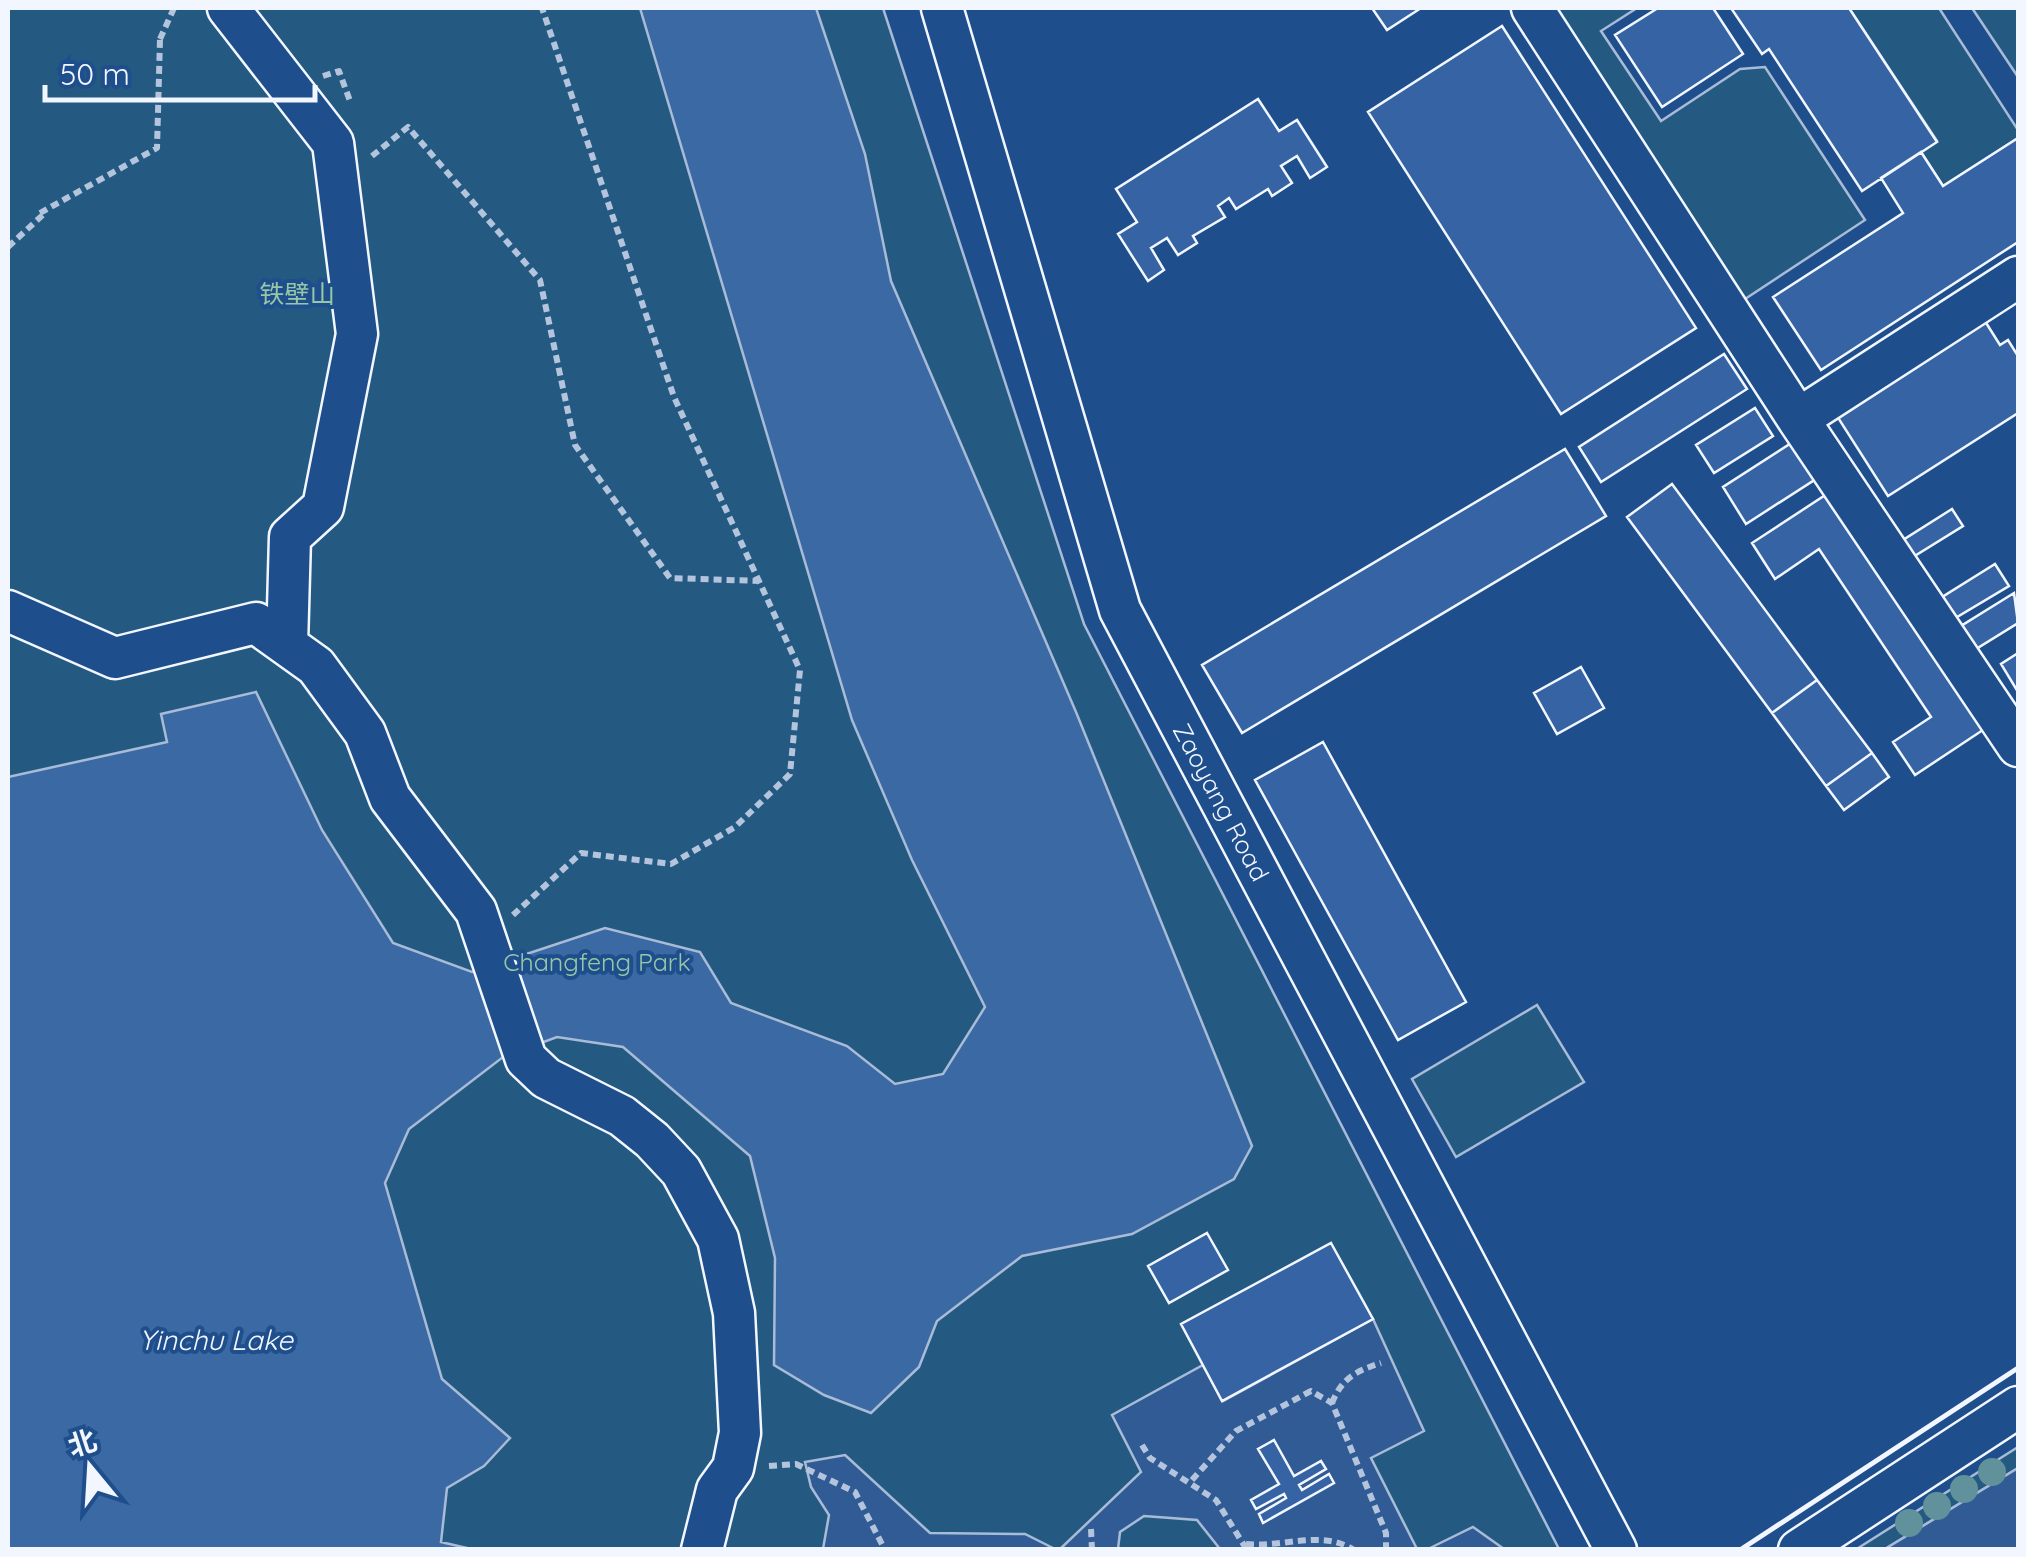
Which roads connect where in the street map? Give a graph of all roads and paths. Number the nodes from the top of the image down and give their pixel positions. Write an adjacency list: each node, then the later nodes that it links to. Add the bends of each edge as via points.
1 (174, 8): 9 (path, via 159,42 158,148)
2 (228, 8): 6 (street)
3 (542, 8): 14 (path, via 674,397)
4 (942, 8): 32 (street, Zaoyang Road, via 1120,610)
5 (1532, 8): 13 (street)
6 (288, 85): 7 (path, via 339,72); 16 (street, via 332,143 357,334 323,506 290,538)
7 (352, 106)
8 (364, 140): 14 (path, via 371,158 408,126 540,280 575,445 670,578)
9 (50, 208): 10 (path); 11 (path)
10 (40, 212)
11 (8, 247)
12 (2018, 277): 13 (street)
13 (1798, 419): 17 (street)
14 (759, 582): 18 (path, via 800,670 790,774 735,826 671,864 581,853)
15 (8, 611): 16 (street, via 116,658 256,622)
16 (287, 645): 18 (street, via 316,666 365,733 390,798 476,911)
17 (2018, 746)
18 (489, 948): 23 (street, via 526,1058 546,1078 622,1116 652,1140 681,1171 718,1239 734,1313 740,1433)
19 (1381, 1363): 20 (path, via 1340,1384)
20 (1332, 1403): 24 (path, via 1311,1392 1236,1432); 31 (path, via 1386,1533)
21 (2018, 1407): 33 (street)
22 (1142, 1444): 24 (path, via 1150,1458)
23 (733, 1468): 27 (street, via 716,1490); 28 (path, via 796,1464 855,1492)
24 (1192, 1480): 26 (path, via 1216,1500)
25 (1091, 1529): 29 (path)
26 (1246, 1547): 30 (path, via 1306,1539 1340,1541)
27 (702, 1550)
28 (885, 1550)
29 (1092, 1550)
30 (1354, 1550)
31 (1386, 1550)
32 (1616, 1550)
33 (1800, 1550)

